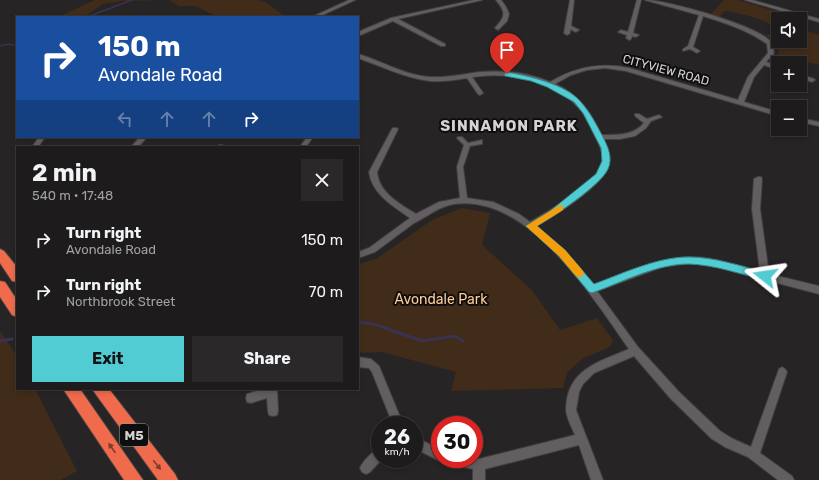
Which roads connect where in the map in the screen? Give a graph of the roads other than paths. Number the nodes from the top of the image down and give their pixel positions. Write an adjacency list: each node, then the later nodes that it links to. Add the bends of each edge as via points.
1 (353, 0): 11 (street)
2 (480, 0): 12 (street)
3 (498, 0): 14 (street, via 507,13)
4 (572, 0): 16 (street)
5 (639, 0): 21 (street)
6 (647, 0): 10 (street)
7 (747, 0): 9 (street)
8 (766, 0): 9 (street)
9 (761, 4): 13 (street)
10 (701, 15): 24 (street); 28 (street, via 742,27 764,38 771,48 771,53)
11 (316, 16)
12 (393, 19): 19 (street); 23 (street)
13 (819, 21)
14 (498, 28)
15 (560, 30): 16 (street)
16 (568, 30): 17 (street)
17 (576, 30)
18 (621, 32): 21 (street)
19 (359, 34)
20 (636, 35): 21 (street)
21 (629, 36)
22 (681, 44): 24 (street)
23 (443, 45)
24 (688, 48): 25 (street)
25 (697, 51)
26 (359, 56): 27 (street)
27 (366, 59): 29 (street); 31 (street, via 406,73 430,78)
28 (762, 63): 30 (street); 36 (street, via 751,77)
29 (360, 64)
30 (771, 66)
31 (469, 76): 34 (street, via 507,74); 35 (street)
32 (807, 78): 33 (street)
33 (812, 80)
34 (550, 85): 36 (street, CITYVIEW ROAD, via 574,70 599,66 613,67); 44 (street, via 576,101 586,112)
35 (480, 93)
36 (740, 103): 37 (street, CITYVIEW ROAD)
37 (771, 112)
38 (637, 115): 41 (street)
39 (659, 117): 41 (street)
40 (807, 121): 42 (street)
41 (648, 122): 44 (street, via 644,129 635,134)
42 (819, 124)
43 (395, 129): 52 (street, via 372,172 372,178 376,187)
44 (599, 137): 53 (street, via 606,156 603,171 553,214)
45 (143, 138): 49 (street)
46 (460, 138): 48 (street)
47 (480, 142): 48 (street)
48 (468, 145): 51 (street, via 460,167)
49 (135, 146)
50 (758, 179): 57 (street, via 756,209)
51 (464, 200): 52 (street, via 438,206); 53 (street, via 490,203)
52 (417, 219): 55 (street, via 368,252)
53 (531, 226): 59 (street, via 562,253)
54 (0, 254): 56 (highway)
55 (359, 255)
56 (16, 276)
57 (765, 276): 59 (street, via 717,264 679,261 662,264); 60 (street)
58 (0, 286): 61 (highway)
59 (592, 289): 62 (street)
60 (819, 290)
61 (16, 310)
62 (636, 351): 71 (street, via 591,370 579,381 574,392 572,410); 72 (street, via 681,402 699,418 729,443)
63 (359, 362): 70 (street, via 374,366)
64 (782, 372): 72 (street)
65 (72, 390): 77 (highway, M5, one-way to 65)
66 (101, 390): 78 (highway, M5, one-way to 78)
67 (271, 391): 68 (street); 69 (street)
68 (251, 398)
69 (273, 411)
70 (394, 416)
71 (582, 439): 74 (street); 80 (street)
72 (754, 455): 81 (street)
73 (371, 463): 75 (street)
74 (483, 464)
75 (366, 468)
76 (479, 468): 79 (street)
77 (134, 480)
78 (169, 480)
79 (479, 480)
80 (597, 480)
81 (788, 480)

